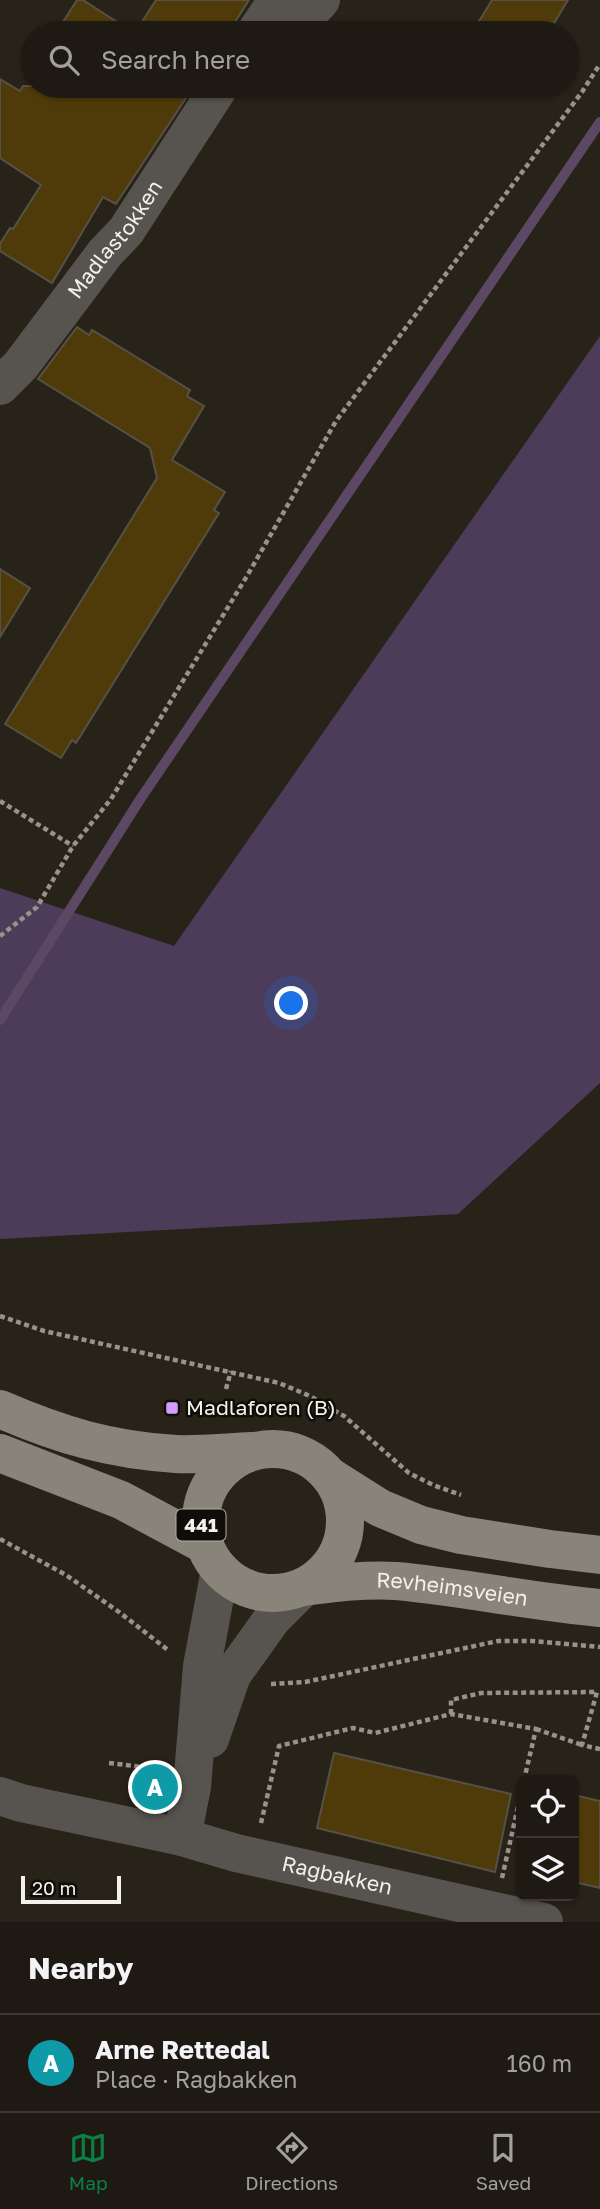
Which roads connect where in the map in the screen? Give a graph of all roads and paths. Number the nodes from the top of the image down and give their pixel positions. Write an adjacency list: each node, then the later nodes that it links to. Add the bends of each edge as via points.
1 (321, 0): 2 (street, via 303,17)
2 (267, 15)
3 (600, 64): 4 (path)
4 (579, 96)
5 (212, 98): 7 (street, Madlastokken, via 126,231)
6 (578, 98): 9 (path, via 336,421 111,799)
7 (0, 386)
8 (0, 801): 9 (path)
9 (73, 846): 10 (path, via 37,906)
10 (0, 936)
11 (0, 1316): 12 (path, via 44,1331)
12 (231, 1371): 13 (path); 18 (path, via 310,1396 344,1416 409,1473)
13 (226, 1390)
14 (0, 1409): 15 (main road, 441, via 83,1441 129,1450 179,1454)
15 (257, 1451): 17 (main road, 441, via 274,1449 306,1456); 21 (main road, 441, via 232,1461 207,1492 201,1518)
16 (0, 1452): 21 (main road, 441, via 121,1500)
17 (331, 1477): 20 (main road, 441, via 380,1508 421,1525); 22 (main road, 441, via 342,1496 344,1538 322,1575)
18 (462, 1495)
19 (0, 1539): 25 (path, via 66,1575)
20 (600, 1555)
21 (212, 1558): 22 (main road, 441, via 241,1586 253,1591 279,1593); 33 (street, via 202,1666)
22 (304, 1587): 23 (main road, Revheimsveien / 441, via 395,1581); 33 (street, via 272,1619 232,1675)
23 (600, 1608)
24 (600, 1647): 26 (path, via 498,1641 305,1682)
25 (170, 1652)
26 (263, 1684)
27 (451, 1714): 28 (path); 29 (path, via 451,1700 481,1693 597,1692); 36 (path, via 375,1733 354,1728 279,1746)
28 (536, 1729): 29 (path); 32 (path)
29 (582, 1745): 30 (path)
30 (600, 1749)
31 (109, 1763): 33 (path, via 160,1768)
32 (525, 1775)
33 (176, 1781): 37 (street)
34 (0, 1796): 37 (street, Ragbakken)
35 (516, 1816): 38 (path)
36 (260, 1827)
37 (182, 1837): 38 (street, Ragbakken)
38 (495, 1910): 39 (street, Ragbakken)
39 (544, 1922)

